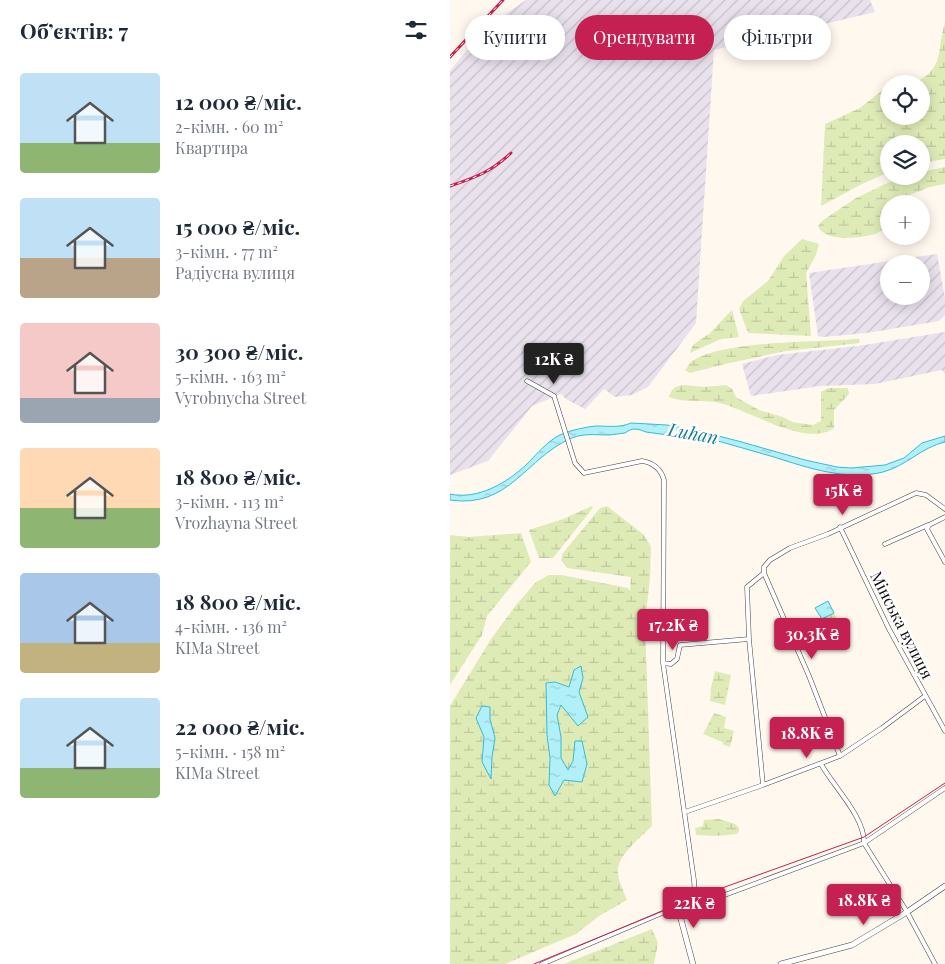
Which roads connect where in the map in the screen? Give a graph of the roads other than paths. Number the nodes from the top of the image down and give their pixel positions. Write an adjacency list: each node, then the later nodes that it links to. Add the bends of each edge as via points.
1 (526, 380): 10 (street, via 554,396 575,462 584,473 642,461 650,462 662,472)
2 (945, 509): 5 (street, via 926,495 916,493)
3 (945, 517): 4 (street)
4 (929, 525): 6 (street); 7 (street, via 927,529)
5 (840, 527): 8 (street, via 780,554 764,567); 11 (street, Мінська вулиця)
6 (885, 544)
7 (945, 562)
8 (764, 573): 9 (street, via 747,586); 13 (street)
9 (749, 639): 10 (street, via 680,645 677,659 671,664); 15 (street)
10 (664, 662): 17 (street)
11 (925, 696): 12 (street, Мінська вулиця); 13 (street)
12 (945, 731)
13 (840, 756): 14 (street)
14 (821, 764): 15 (street); 18 (street, via 857,819)
15 (763, 785): 17 (street)
16 (945, 788): 18 (street)
17 (685, 812): 20 (street, via 695,896)
18 (864, 843): 21 (street); 22 (street)
19 (945, 886): 22 (street)
20 (674, 908): 21 (street); 23 (street)
21 (680, 912): 24 (street)
22 (906, 912): 25 (street, via 852,945); 26 (street)
23 (542, 964)
24 (693, 964)
25 (781, 964)
26 (935, 964)

